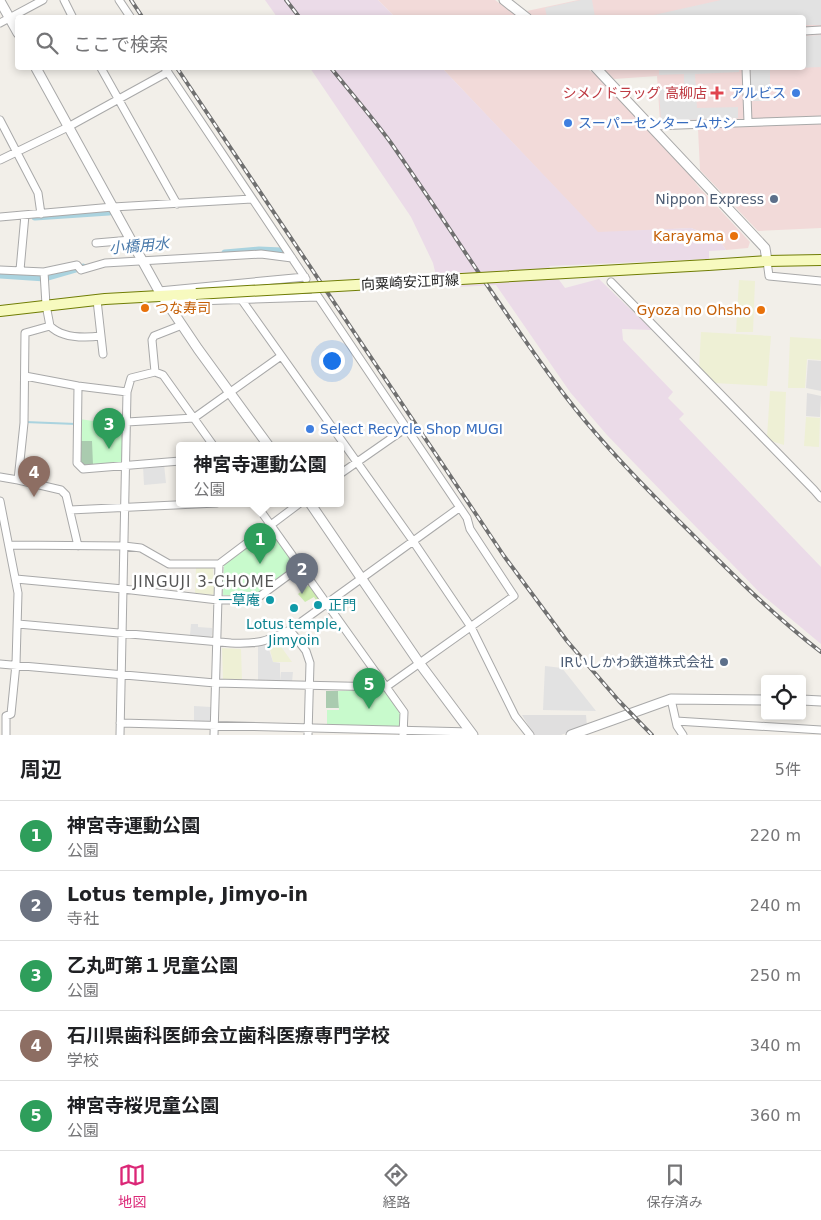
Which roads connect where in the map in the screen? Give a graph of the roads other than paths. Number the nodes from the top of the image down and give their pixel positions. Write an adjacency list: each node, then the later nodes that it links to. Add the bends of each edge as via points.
1 (43, 0): 9 (street)
2 (64, 0): 6 (street)
3 (120, 0): 7 (street)
4 (504, 0): 8 (street)
5 (0, 1): 9 (street)
6 (72, 15)
7 (129, 15)
8 (523, 15)
9 (9, 18): 10 (street); 11 (street)
10 (0, 23)
11 (15, 28)
12 (821, 30): 13 (street)
13 (806, 31)
14 (37, 70): 24 (street)
15 (102, 70): 19 (street)
16 (167, 70): 19 (street); 27 (street)
17 (601, 70): 23 (street)
18 (746, 70): 22 (street)
19 (118, 98): 24 (street); 28 (street)
20 (0, 120): 25 (street)
21 (821, 120): 22 (street)
22 (748, 122): 23 (street)
23 (652, 126): 38 (street, via 766,248)
24 (68, 127): 25 (street); 29 (street)
25 (17, 153): 26 (street); 30 (street, via 38,193)
26 (0, 160)
27 (252, 199): 28 (street); 35 (street)
28 (177, 204): 29 (street)
29 (113, 207): 30 (street); 33 (street)
30 (41, 214): 31 (street)
31 (25, 216): 32 (street); 40 (street)
32 (0, 217)
33 (131, 240): 34 (street); 37 (street)
34 (96, 243)
35 (292, 258): 37 (street, via 261,254); 44 (street, via 306,278)
36 (821, 260): 38 (main road, 向粟崎安江町線)
37 (142, 261): 41 (street, via 105,263 80,270 77,264); 44 (street)
38 (767, 261): 42 (street, via 769,276); 44 (main road, 向粟崎安江町線, bridge)
39 (0, 270): 40 (street)
40 (20, 270): 41 (street)
41 (44, 272): 47 (street)
42 (821, 281)
43 (611, 282): 72 (street)
44 (163, 296): 45 (street); 46 (main road, 向粟崎安江町線); 49 (street)
45 (241, 299): 53 (street); 61 (street, via 317,295)
46 (97, 300): 47 (main road, 向粟崎安江町線); 51 (street)
47 (46, 305): 48 (main road, 向粟崎安江町線); 50 (street)
48 (0, 311)
49 (182, 325): 54 (street, via 154,336); 58 (street)
50 (50, 326): 51 (street, via 56,332 84,338); 55 (street, via 25,333)
51 (101, 336): 52 (street)
52 (104, 354)
53 (281, 356): 58 (street); 64 (street)
54 (155, 372): 57 (street, via 131,378); 59 (street, via 163,375)
55 (25, 376): 56 (street); 71 (street)
56 (78, 386): 57 (street); 68 (street, via 77,463 83,468)
57 (127, 392): 60 (street)
58 (231, 393): 59 (street); 63 (street)
59 (194, 418): 60 (street); 62 (street)
60 (127, 422): 68 (street)
61 (406, 428): 67 (street); 79 (street)
62 (212, 442)
63 (266, 442)
64 (343, 442)
65 (344, 444): 67 (street)
66 (176, 461): 68 (street)
67 (357, 462): 69 (street); 82 (street)
68 (126, 464): 78 (street)
69 (344, 471)
70 (0, 477): 71 (street)
71 (18, 480): 80 (street, via 61,490 66,495)
72 (821, 498)
73 (0, 501): 83 (street)
74 (176, 505): 78 (street)
75 (258, 507): 81 (street)
76 (295, 507): 81 (street)
77 (313, 507): 88 (street)
78 (125, 508): 80 (street); 85 (street)
79 (459, 508): 82 (street); 94 (street, via 514,596)
80 (70, 510): 84 (street)
81 (271, 525): 86 (street); 87 (street)
82 (413, 541): 88 (street); 94 (street)
83 (10, 545): 84 (street); 89 (street)
84 (78, 546): 85 (street)
85 (124, 546): 86 (street, via 141,548 169,564); 90 (street)
86 (219, 564): 91 (street)
87 (301, 566): 91 (street, via 256,599); 92 (street)
88 (362, 578): 92 (street); 100 (street)
89 (16, 579): 90 (street); 93 (street)
90 (123, 589): 91 (street); 96 (street)
91 (218, 600): 97 (street)
92 (326, 603): 95 (street); 104 (street)
93 (18, 624): 96 (street); 99 (street)
94 (471, 626): 100 (street); 120 (street, via 515,716)
95 (290, 630): 97 (street, via 253,644); 103 (street, via 306,651 310,663)
96 (122, 632): 97 (street); 101 (street)
97 (216, 641): 102 (street)
98 (0, 664): 99 (street)
99 (16, 664): 101 (street); 117 (street, via 11,714 6,716)
100 (420, 664): 104 (street); 116 (street)
101 (121, 674): 102 (street); 110 (street)
102 (215, 683): 103 (street); 111 (street)
103 (310, 686): 104 (street); 113 (street)
104 (386, 687): 114 (street, via 404,712)
105 (671, 699): 106 (street); 109 (street); 121 (street)
106 (761, 700)
107 (806, 700): 108 (street)
108 (821, 700)
109 (676, 721): 115 (street); 122 (street)
110 (120, 723): 111 (street); 118 (street)
111 (214, 726): 113 (street); 119 (street)
112 (821, 730): 115 (street)
113 (309, 732): 114 (street)
114 (403, 732): 116 (street)
115 (801, 732)
116 (472, 733)
117 (6, 735)
118 (120, 735)
119 (214, 735)
120 (530, 735)
121 (571, 735)
122 (683, 735)

